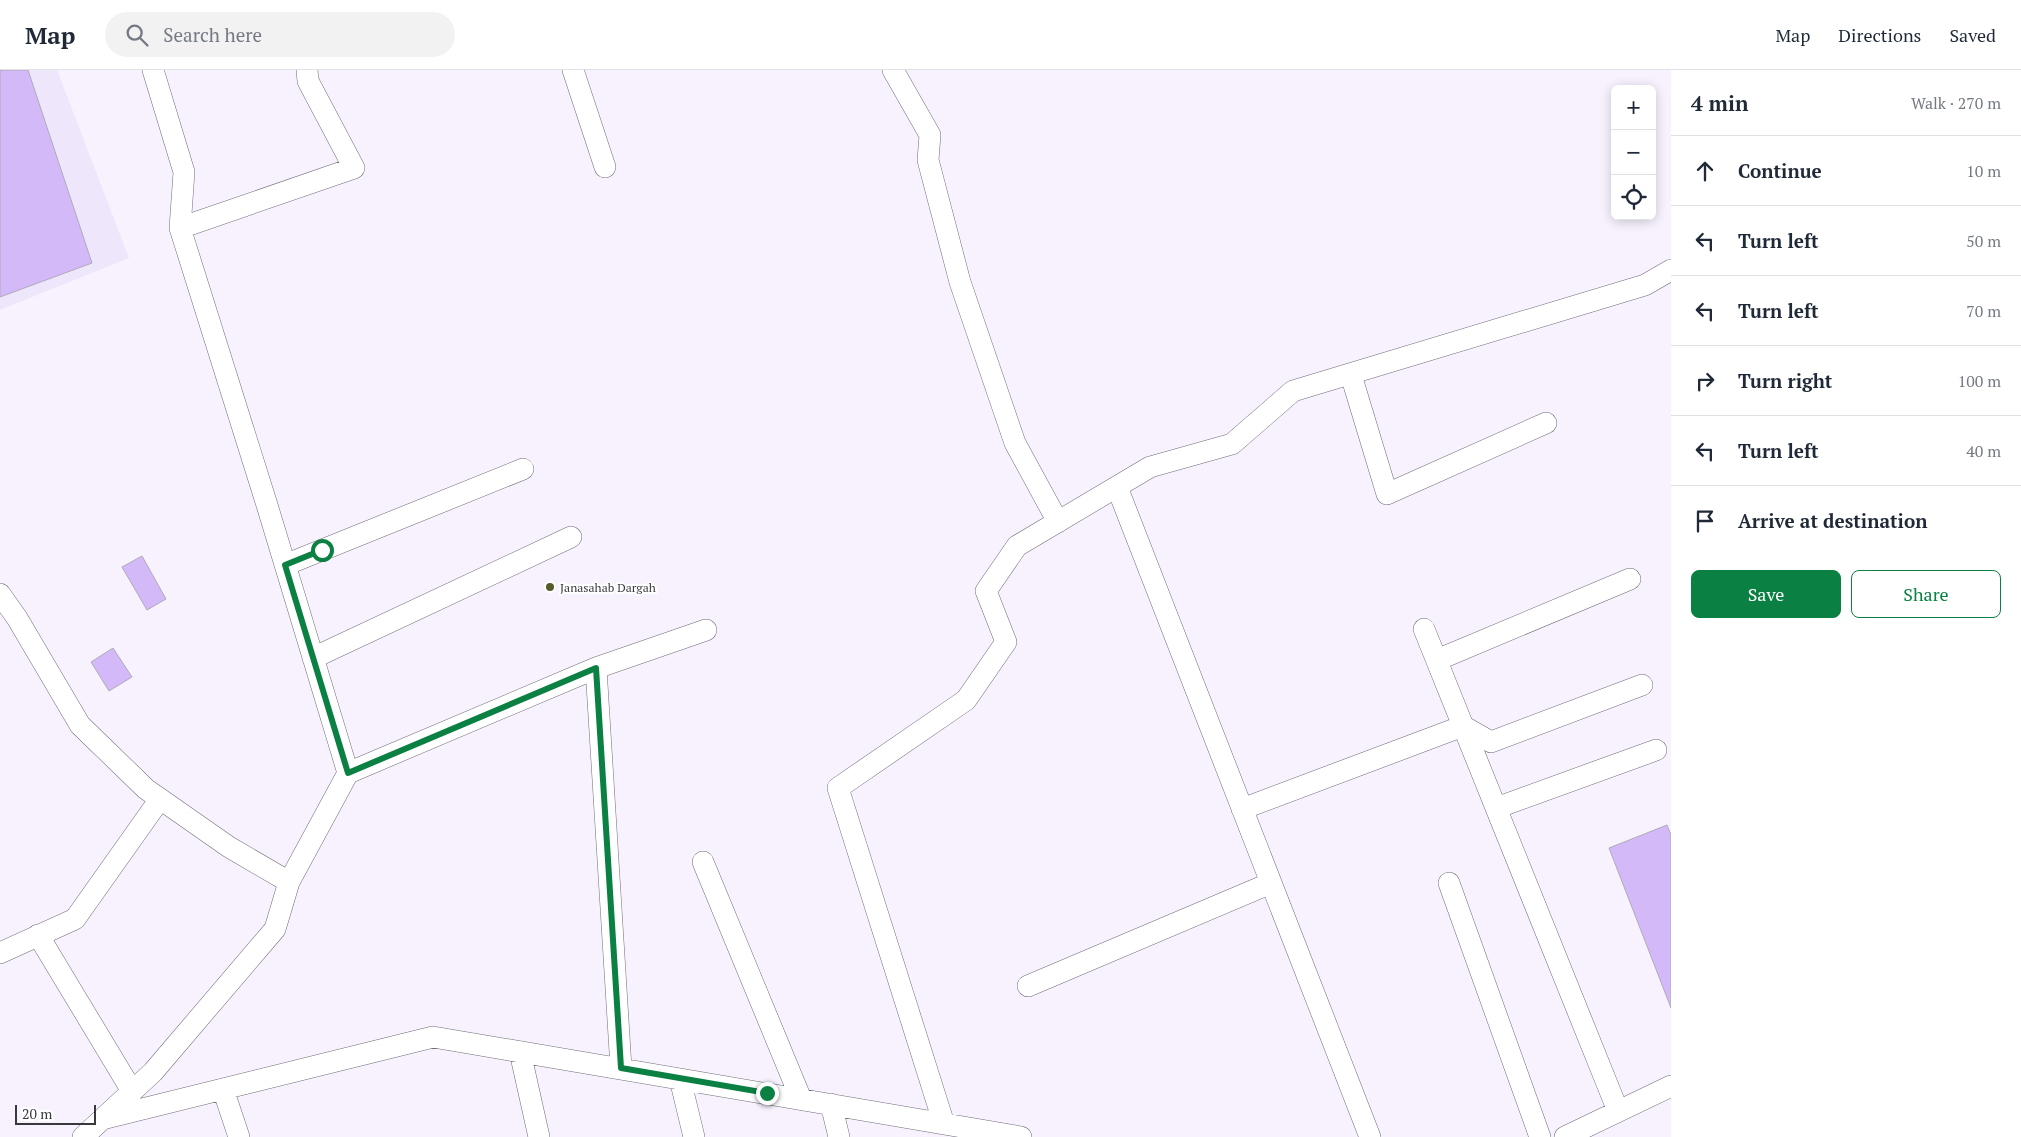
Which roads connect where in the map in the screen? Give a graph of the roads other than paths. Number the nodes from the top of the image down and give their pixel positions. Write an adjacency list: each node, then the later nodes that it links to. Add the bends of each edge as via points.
1 (153, 70): 6 (street, via 184,172)
2 (307, 70): 6 (street, via 308,81 354,168)
3 (573, 70): 5 (street)
4 (893, 70): 12 (street, via 930,135 928,160 960,282 1015,442)
5 (605, 167)
6 (180, 228): 14 (street)
7 (1671, 270): 8 (street, via 1646,286)
8 (1351, 375): 9 (street, via 1387,494); 11 (street, via 1293,391 1232,444 1150,467)
9 (1546, 423)
10 (523, 469): 14 (street)
11 (1117, 487): 12 (street); 28 (street)
12 (1058, 522): 46 (street, via 1018,546 986,591 1006,642 966,700 838,788)
13 (571, 537): 19 (street)
14 (285, 565): 19 (street)
15 (1630, 579): 20 (street)
16 (0, 594): 26 (street, via 80,725)
17 (1424, 629): 20 (street)
18 (706, 630): 21 (street)
19 (313, 658): 25 (street)
20 (1437, 660): 23 (street)
21 (596, 668): 25 (street); 37 (street)
22 (1642, 685): 23 (street, via 1491,742)
23 (1463, 726): 27 (street); 28 (street)
24 (1656, 750): 27 (street)
25 (348, 773): 30 (street)
26 (160, 799): 30 (street); 33 (street, via 75,919)
27 (1496, 808): 44 (street)
28 (1242, 809): 31 (street)
29 (703, 862): 42 (street)
30 (289, 882): 40 (street, via 275,930 153,1072)
31 (1271, 883): 35 (street); 53 (street)
32 (1449, 883): 54 (street)
33 (38, 935): 34 (street); 40 (street)
34 (0, 953)
35 (1028, 986)
36 (520, 1052): 37 (street); 39 (street, via 433,1037); 49 (street)
37 (621, 1068): 38 (street)
38 (680, 1078): 42 (street); 50 (street)
39 (223, 1089): 45 (street); 48 (street)
40 (132, 1091): 45 (street)
41 (1669, 1093): 44 (street)
42 (802, 1099): 43 (street)
43 (831, 1104): 46 (street); 51 (street)
44 (1618, 1111): 55 (street)
45 (103, 1118): 47 (street)
46 (944, 1124): 52 (street)
47 (83, 1137)
48 (239, 1137)
49 (539, 1137)
50 (694, 1137)
51 (839, 1137)
52 (1021, 1137)
53 (1370, 1137)
54 (1540, 1137)
55 (1565, 1137)

